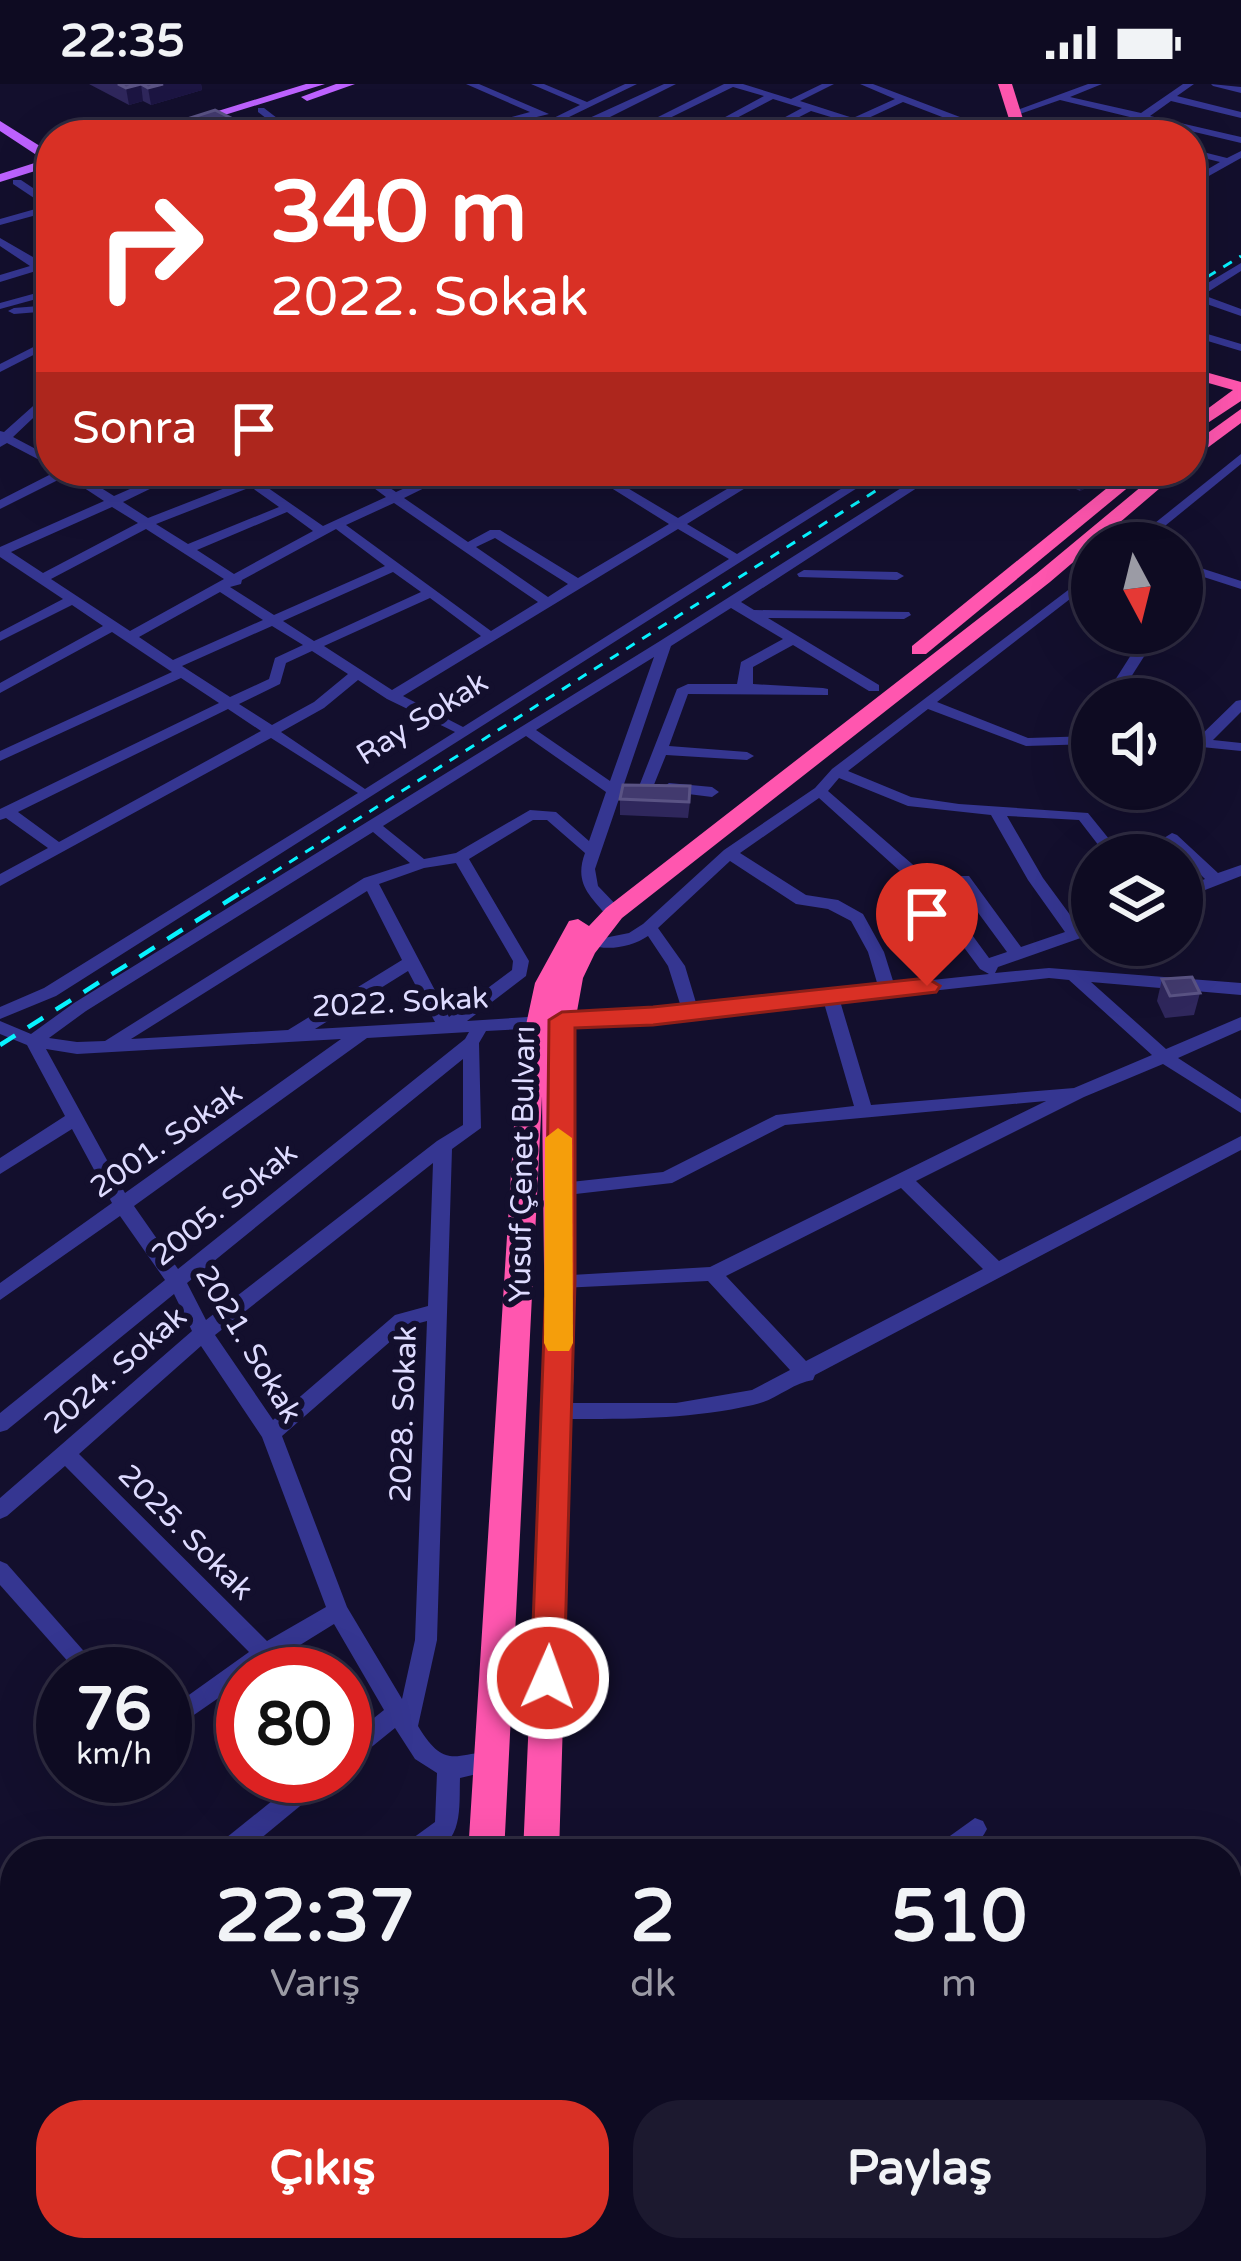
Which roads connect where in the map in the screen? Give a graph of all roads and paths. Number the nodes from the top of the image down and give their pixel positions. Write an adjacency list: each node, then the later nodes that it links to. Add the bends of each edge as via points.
1 (346, 84): 25 (main road)
2 (471, 84): 26 (street)
3 (536, 84): 23 (street)
4 (632, 84): 30 (street)
5 (671, 84): 36 (street)
6 (732, 84): 18 (street); 37 (street)
7 (830, 84): 22 (street)
8 (865, 84): 21 (street)
9 (990, 84): 43 (highway)
10 (1005, 84): 44 (highway)
11 (1097, 84): 16 (street)
12 (1189, 84): 20 (street)
13 (1216, 84): 17 (street)
14 (616, 85): 23 (street)
15 (311, 86): 31 (main road)
16 (1083, 86): 19 (street)
17 (1241, 90)
18 (770, 97): 22 (street); 38 (street)
19 (1059, 97): 28 (street); 45 (street)
20 (1168, 97): 27 (street); 28 (street)
21 (904, 98): 29 (street); 42 (street)
22 (791, 102): 24 (street)
23 (583, 104): 30 (street)
24 (812, 107): 29 (street); 39 (street)
25 (261, 110): 32 (main road); 33 (street)
26 (541, 112): 30 (street); 34 (street)
27 (1241, 115)
28 (1144, 116): 46 (street); 47 (street)
29 (852, 118): 40 (street); 41 (street)
30 (554, 119): 35 (street)
31 (197, 120)
32 (240, 120)
33 (274, 120)
34 (509, 120)
35 (557, 120)
36 (597, 120)
37 (659, 120)
38 (726, 120)
39 (786, 120)
40 (848, 120)
41 (858, 120)
42 (960, 120)
43 (1006, 120)
44 (1007, 120)
45 (1013, 120)
46 (1139, 120)
47 (1160, 120)
48 (0, 122): 51 (main road)
49 (1206, 131): 50 (street)
50 (1241, 140)
51 (36, 145)
52 (1241, 154): 55 (street)
53 (1206, 156): 55 (street)
54 (36, 159): 58 (main road)
55 (1228, 161): 56 (street)
56 (1206, 174)
57 (36, 176): 59 (main road)
58 (0, 177)
59 (17, 182): 60 (main road); 61 (street)
60 (0, 188)
61 (36, 195)
62 (36, 211): 63 (street)
63 (0, 223)
64 (3, 246): 65 (street)
65 (36, 266)
66 (1241, 266): 68 (street)
67 (36, 267): 69 (street)
68 (1225, 275): 70 (street); 71 (street)
69 (0, 279)
70 (1241, 281)
71 (1206, 288)
72 (36, 298): 75 (street)
73 (1206, 302): 76 (street)
74 (36, 309): 75 (street)
75 (0, 312)
76 (1241, 314)
77 (1206, 337): 78 (street)
78 (1241, 348)
79 (36, 349): 80 (street)
80 (0, 369)
81 (1206, 378): 82 (highway)
82 (1241, 389): 85 (highway)
83 (36, 407): 86 (street)
84 (1241, 414): 87 (highway)
85 (1206, 417)
86 (2, 438): 88 (street)
87 (1206, 442)
88 (36, 454)
89 (1241, 458): 110 (street)
90 (42, 486): 106 (street)
91 (91, 486): 105 (street)
92 (146, 486): 105 (street)
93 (243, 486): 111 (street)
94 (255, 486): 107 (street)
95 (380, 486): 104 (street)
96 (421, 486): 104 (street)
97 (616, 486): 108 (street)
98 (740, 486): 108 (street)
99 (844, 486): 117 (street, Ray Sokak)
100 (854, 486): 201 (street, via 218,889 50,992)
101 (913, 486): 131 (street)
102 (1121, 486): 147 (highway, Yusuf Çenet Bulvarı)
103 (1156, 486): 109 (highway, Yusuf Çenet Bulvarı)
104 (397, 498): 112 (street); 114 (street)
105 (110, 501): 111 (street); 116 (street)
106 (0, 505)
107 (287, 508): 113 (street); 115 (street)
108 (677, 522): 117 (street); 126 (street)
109 (1121, 522)
110 (1162, 522)
111 (148, 524): 115 (street); 124 (street)
112 (337, 524): 113 (street); 119 (street)
113 (322, 531): 125 (street)
114 (466, 547): 126 (street, via 495,533); 132 (street)
115 (187, 549): 125 (street)
116 (1, 552): 124 (street)
117 (732, 556): 154 (street, Ray Sokak)
118 (1071, 564): 186 (highway, Yusuf Çenet Bulvarı)
119 (393, 567): 128 (street); 136 (street)
120 (804, 574): 121 (street)
121 (862, 575): 122 (street); 134 (street)
122 (897, 576)
123 (1203, 576): 127 (street)
124 (40, 580): 130 (street)
125 (229, 585): 136 (street); 139 (street)
126 (579, 585): 132 (street)
127 (1241, 585)
128 (433, 592): 140 (street); 143 (street)
129 (1071, 592): 152 (street)
130 (70, 601): 137 (street); 138 (street)
131 (730, 601): 133 (street); 142 (street)
132 (548, 603): 140 (street)
133 (753, 614): 134 (street); 141 (street)
134 (870, 614): 135 (street)
135 (904, 615)
136 (272, 620): 143 (street); 144 (street)
137 (109, 628): 139 (street); 148 (street)
138 (0, 637)
139 (129, 637): 144 (street)
140 (491, 637): 150 (street)
141 (791, 640): 146 (street, via 746,665); 147 (street)
142 (665, 644): 155 (street); 167 (street)
143 (316, 645): 145 (street); 151 (street, via 280,661 275,681)
144 (176, 669): 151 (street); 163 (street)
145 (357, 674): 150 (street); 156 (street, via 319,705)
146 (740, 688): 149 (street); 161 (street, via 688,688)
147 (874, 688): 186 (highway, Yusuf Çenet Bulvarı)
148 (0, 689)
149 (823, 692)
150 (392, 696): 154 (street)
151 (229, 703): 156 (street); 171 (street)
152 (926, 703): 157 (street, via 1026,742); 164 (street)
153 (1241, 704): 158 (street)
154 (457, 728): 166 (street, Ray Sokak)
155 (525, 729): 167 (street); 172 (street)
156 (268, 730): 166 (street); 174 (street)
157 (1071, 740)
158 (1203, 741)
159 (1203, 742): 160 (street)
160 (1241, 747)
161 (659, 750): 162 (street); 165 (street)
162 (747, 756)
163 (0, 758)
164 (837, 772): 168 (street); 170 (street, via 908,801)
165 (646, 787): 167 (street, via 644,794); 169 (street)
166 (358, 790): 199 (street, Ray Sokak, via 52,979)
167 (614, 791): 175 (street)
168 (820, 791): 176 (street); 193 (street, via 928,887)
169 (712, 792)
170 (997, 812): 173 (street, via 1083,816); 187 (street)
171 (4, 814): 174 (street)
172 (372, 824): 178 (street); 209 (street)
173 (1097, 834)
174 (58, 848): 183 (street)
175 (594, 853): 177 (street, via 541,813); 186 (street, via 587,880)
176 (729, 853): 188 (street); 197 (street, via 802,900 857,918)
177 (460, 857): 178 (street); 205 (street, via 520,973)
178 (421, 864): 184 (street)
179 (1203, 868): 181 (street)
180 (1241, 870): 181 (street)
181 (1215, 879): 185 (street)
182 (963, 880): 191 (street)
183 (0, 881)
184 (370, 882): 192 (street); 210 (street)
185 (1203, 885)
186 (609, 908): 202 (highway, Yusuf Çenet Bulvarı)
187 (1071, 914)
188 (649, 928): 190 (street); 200 (street, via 670,950)
189 (1071, 934): 191 (street)
190 (605, 943)
191 (1017, 954): 193 (street)
192 (411, 962): 205 (street); 207 (street)
193 (986, 965): 195 (street)
194 (1073, 975): 195 (street, 2022. Sokak); 196 (street, 2022. Sokak); 211 (street)
195 (1005, 978): 197 (street, 2022. Sokak)
196 (1241, 989)
197 (888, 990): 198 (street, 2022. Sokak)
198 (830, 997): 200 (street, 2022. Sokak); 214 (street)
199 (0, 1002)
200 (690, 1012): 202 (street, 2022. Sokak)
201 (0, 1013)
202 (549, 1020): 208 (street, 2022. Sokak); 220 (highway, Yusuf Çenet Bulvarı); 242 (highway, Yusuf Çenet Bulvarı)
203 (1241, 1023): 211 (street)
204 (0, 1028): 209 (street, 2022. Sokak)
205 (446, 1028): 206 (street, 2022. Sokak); 208 (street, 2022. Sokak)
206 (363, 1032): 207 (street, 2022. Sokak); 221 (street, 2001. Sokak)
207 (291, 1035): 210 (street, 2022. Sokak)
208 (476, 1035): 217 (street, via 472,1128); 225 (street, 2005. Sokak)
209 (33, 1041): 210 (street, 2022. Sokak); 215 (street, 2021. Sokak)
210 (107, 1046)
211 (1164, 1057): 212 (street); 213 (street)
212 (1078, 1093): 214 (street); 219 (street)
213 (1241, 1107)
214 (864, 1110): 220 (street, via 782,1119 666,1178)
215 (76, 1118): 218 (street); 221 (street, 2021. Sokak)
216 (1241, 1142): 222 (street)
217 (443, 1146): 227 (street); 228 (street, 2024. Sokak)
218 (0, 1167)
219 (905, 1181): 222 (street); 223 (street)
220 (558, 1189): 224 (highway, Yusuf Çenet Bulvarı)
221 (122, 1204): 225 (street, 2021. Sokak); 226 (street, 2001. Sokak)
222 (997, 1271): 229 (street)
223 (713, 1274): 224 (street); 229 (street)
224 (560, 1281): 230 (highway, Yusuf Çenet Bulvarı)
225 (177, 1282): 228 (street, 2021. Sokak); 231 (street, 2005. Sokak)
226 (0, 1293)
227 (436, 1311): 232 (street, 2028. Sokak, via 402,1320); 240 (street, 2028. Sokak, via 426,1640)
228 (203, 1333): 232 (street, 2021. Sokak); 233 (street, 2024. Sokak)
229 (806, 1374): 230 (street, via 718,1407)
230 (556, 1411): 249 (highway, Yusuf Çenet Bulvarı)
231 (0, 1424)
232 (272, 1434): 236 (street, 2021. Sokak)
233 (65, 1453): 234 (street, 2024. Sokak); 238 (street, 2025. Sokak)
234 (0, 1510)
235 (0, 1570): 237 (street)
236 (338, 1612): 239 (street); 240 (street, 2021. Sokak)
237 (69, 1647)
238 (259, 1647)
239 (276, 1647)
240 (403, 1719): 241 (street); 243 (street, 2021. Sokak, via 425,1756)
241 (372, 1739)
242 (490, 1762): 243 (street); 248 (highway, Yusuf Çenet Bulvarı)
243 (449, 1769): 247 (street, via 446,1827)
244 (287, 1803): 246 (street)
245 (975, 1829): 250 (street)
246 (242, 1839)
247 (430, 1839)
248 (487, 1839)
249 (542, 1839)
250 (963, 1839)

